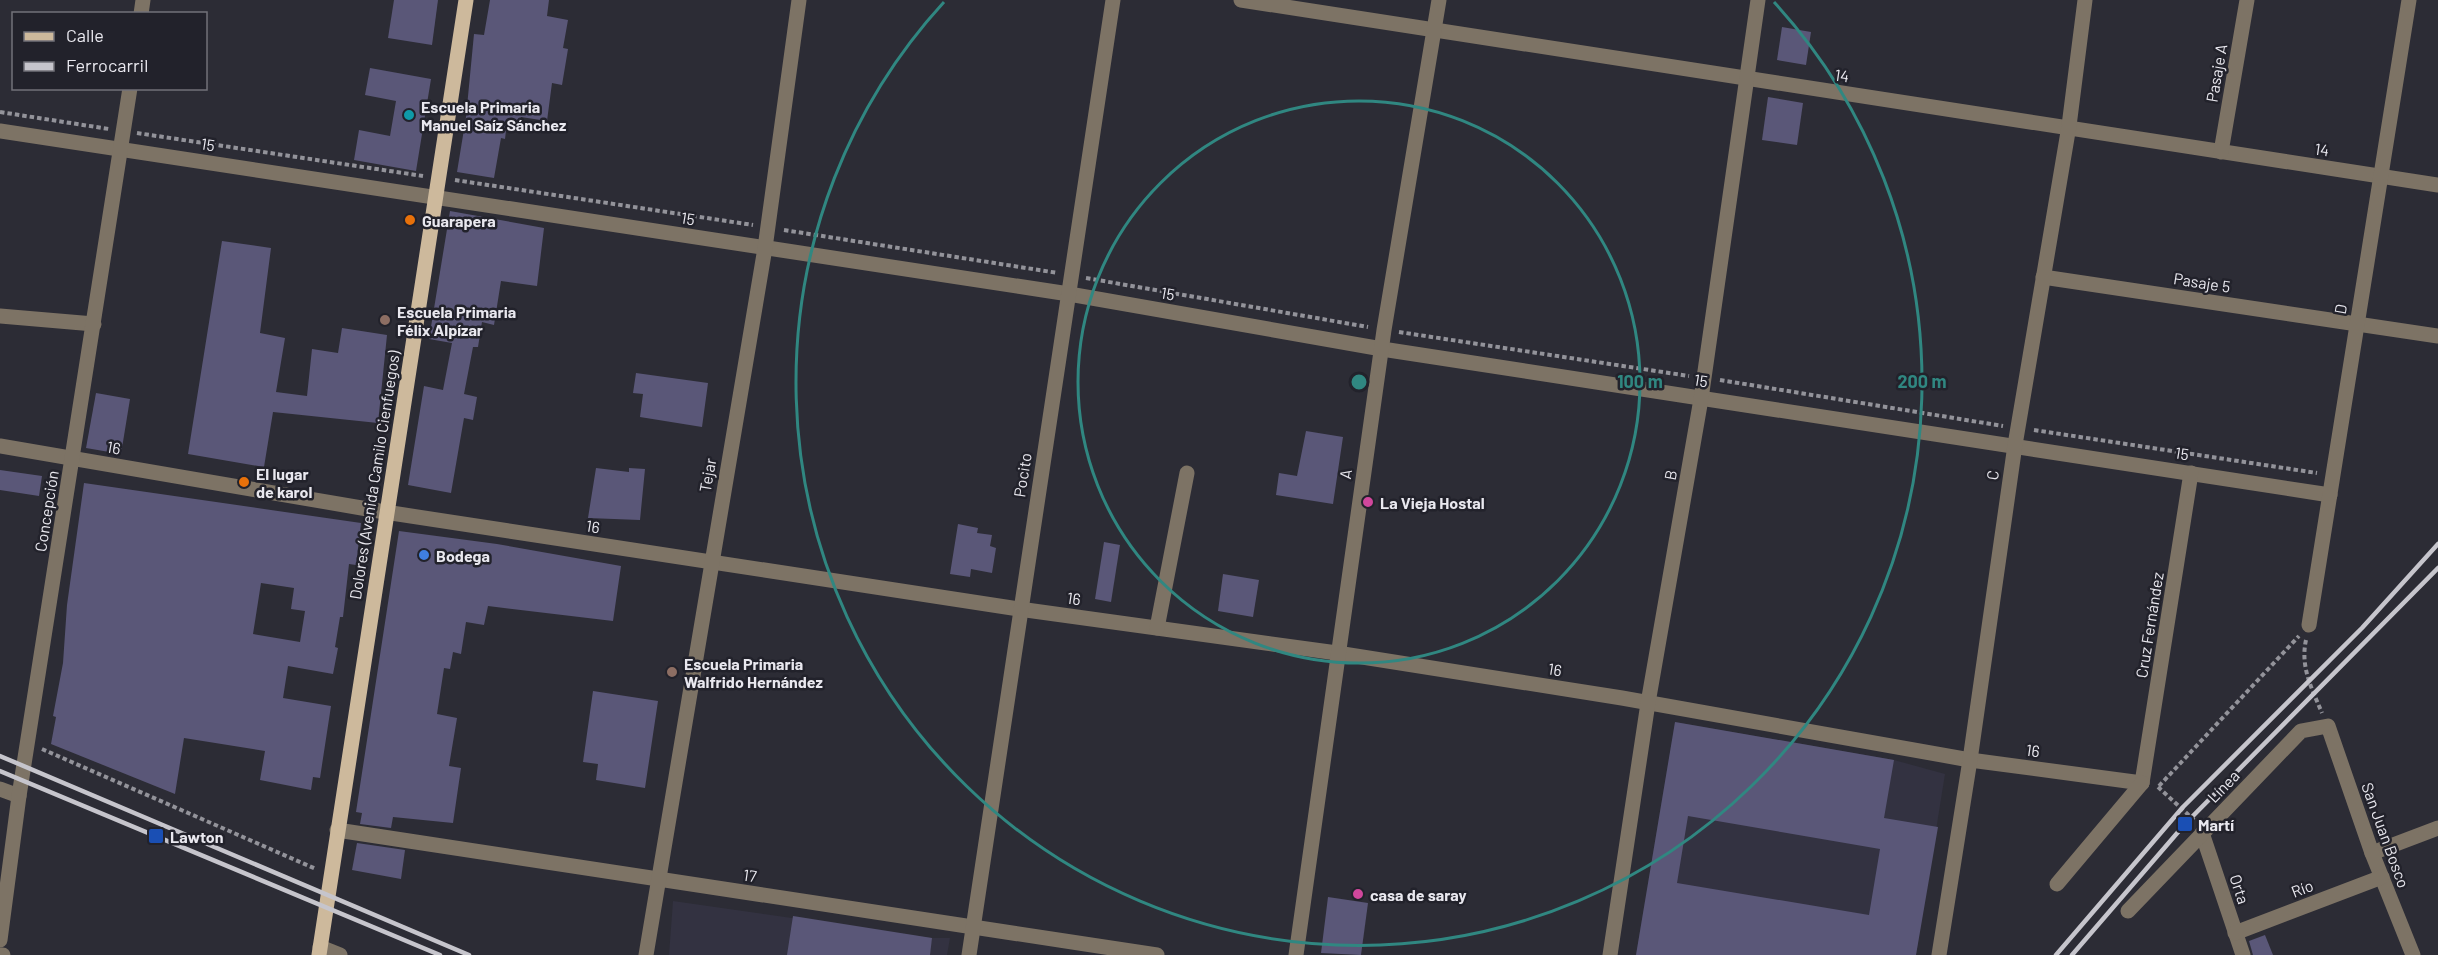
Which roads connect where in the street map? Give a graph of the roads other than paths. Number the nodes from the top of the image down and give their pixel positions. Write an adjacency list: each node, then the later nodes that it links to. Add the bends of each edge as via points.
1 (466, 0): 19 (main road, Dolores (Avenida Camilo Cienfuegos))
2 (800, 0): 20 (street, Tejar)
3 (1113, 0): 22 (street, Pocito)
4 (1241, 0): 10 (street, 14)
5 (1439, 0): 10 (street, A)
6 (1758, 0): 11 (street, B)
7 (2085, 0): 13 (street, C)
8 (2247, 0): 16 (street, Pasaje A)
9 (2409, 0): 17 (street, D)
10 (1434, 29): 11 (street, 14); 27 (street, A)
11 (1746, 79): 13 (street, 14); 28 (street, B)
12 (130, 90): 15 (street, Concepción)
13 (2068, 126): 16 (street, 14); 21 (street, C)
14 (0, 131): 15 (street, 15)
15 (121, 149): 19 (street, 15); 25 (street, Concepción)
16 (2221, 152): 17 (street, 14)
17 (2382, 176): 18 (street, 14); 24 (street, D)
18 (2438, 185)
19 (436, 197): 20 (street, 15); 35 (main road, Dolores (Avenida Camilo Cienfuegos))
20 (765, 248): 22 (street, 15); 36 (street, Tejar)
21 (2043, 277): 24 (street, Pasaje 5); 29 (street, C)
22 (1069, 294): 27 (street, 15); 37 (street, Pocito)
23 (0, 316): 25 (street)
24 (2355, 323): 26 (street, Pasaje 5); 34 (street, D)
25 (94, 324): 31 (street, Concepción)
26 (2438, 336)
27 (1382, 349): 28 (street, 15); 40 (street, A)
28 (1701, 399): 29 (street, 15); 41 (street, B)
29 (2015, 444): 33 (street, 15); 43 (street, C)
30 (0, 446): 31 (street, 16)
31 (72, 458): 35 (street, 16); 46 (street, Concepción)
32 (1186, 473): 39 (street)
33 (2190, 473): 34 (street, 15); 44 (street, Cruz Fernández)
34 (2330, 495): 38 (street, D)
35 (385, 512): 36 (street, 16); 48 (main road, Dolores (Avenida Camilo Cienfuegos))
36 (711, 562): 37 (street, 16); 52 (street, Tejar)
37 (1019, 609): 39 (street, 16); 55 (street, Pocito)
38 (2308, 625)
39 (1157, 628): 40 (street, 16)
40 (1337, 653): 41 (street, 16); 63 (street, A)
41 (1648, 703): 43 (street, 16); 64 (street, B)
42 (2328, 726): 49 (street, Línea, via 2301,731); 50 (street, San Juan Bosco)
43 (1970, 760): 44 (street, 16); 65 (street, C)
44 (2142, 783): 53 (street)
45 (0, 789): 46 (street)
46 (19, 796): 57 (street, Concepción)
47 (2438, 828): 50 (street)
48 (337, 830): 52 (street, 17); 58 (main road, Dolores (Avenida Camilo Cienfuegos))
49 (2202, 833): 54 (street, Línea); 56 (street, Orta)
50 (2372, 853): 51 (street, San Juan Bosco)
51 (2382, 878): 56 (street, Río); 67 (street, San Juan Bosco)
52 (658, 879): 55 (street, 17); 60 (street, Tejar)
53 (2057, 884)
54 (2128, 911)
55 (974, 926): 61 (street, Pocito); 62 (street, 17)
56 (2235, 933): 66 (street, Orta)
57 (0, 940)
58 (319, 951): 59 (street)
59 (340, 955)
60 (646, 955)
61 (969, 955)
62 (1157, 955)
63 (1296, 955)
64 (1610, 955)
65 (1939, 955)
66 (2243, 955)
67 (2413, 955)

